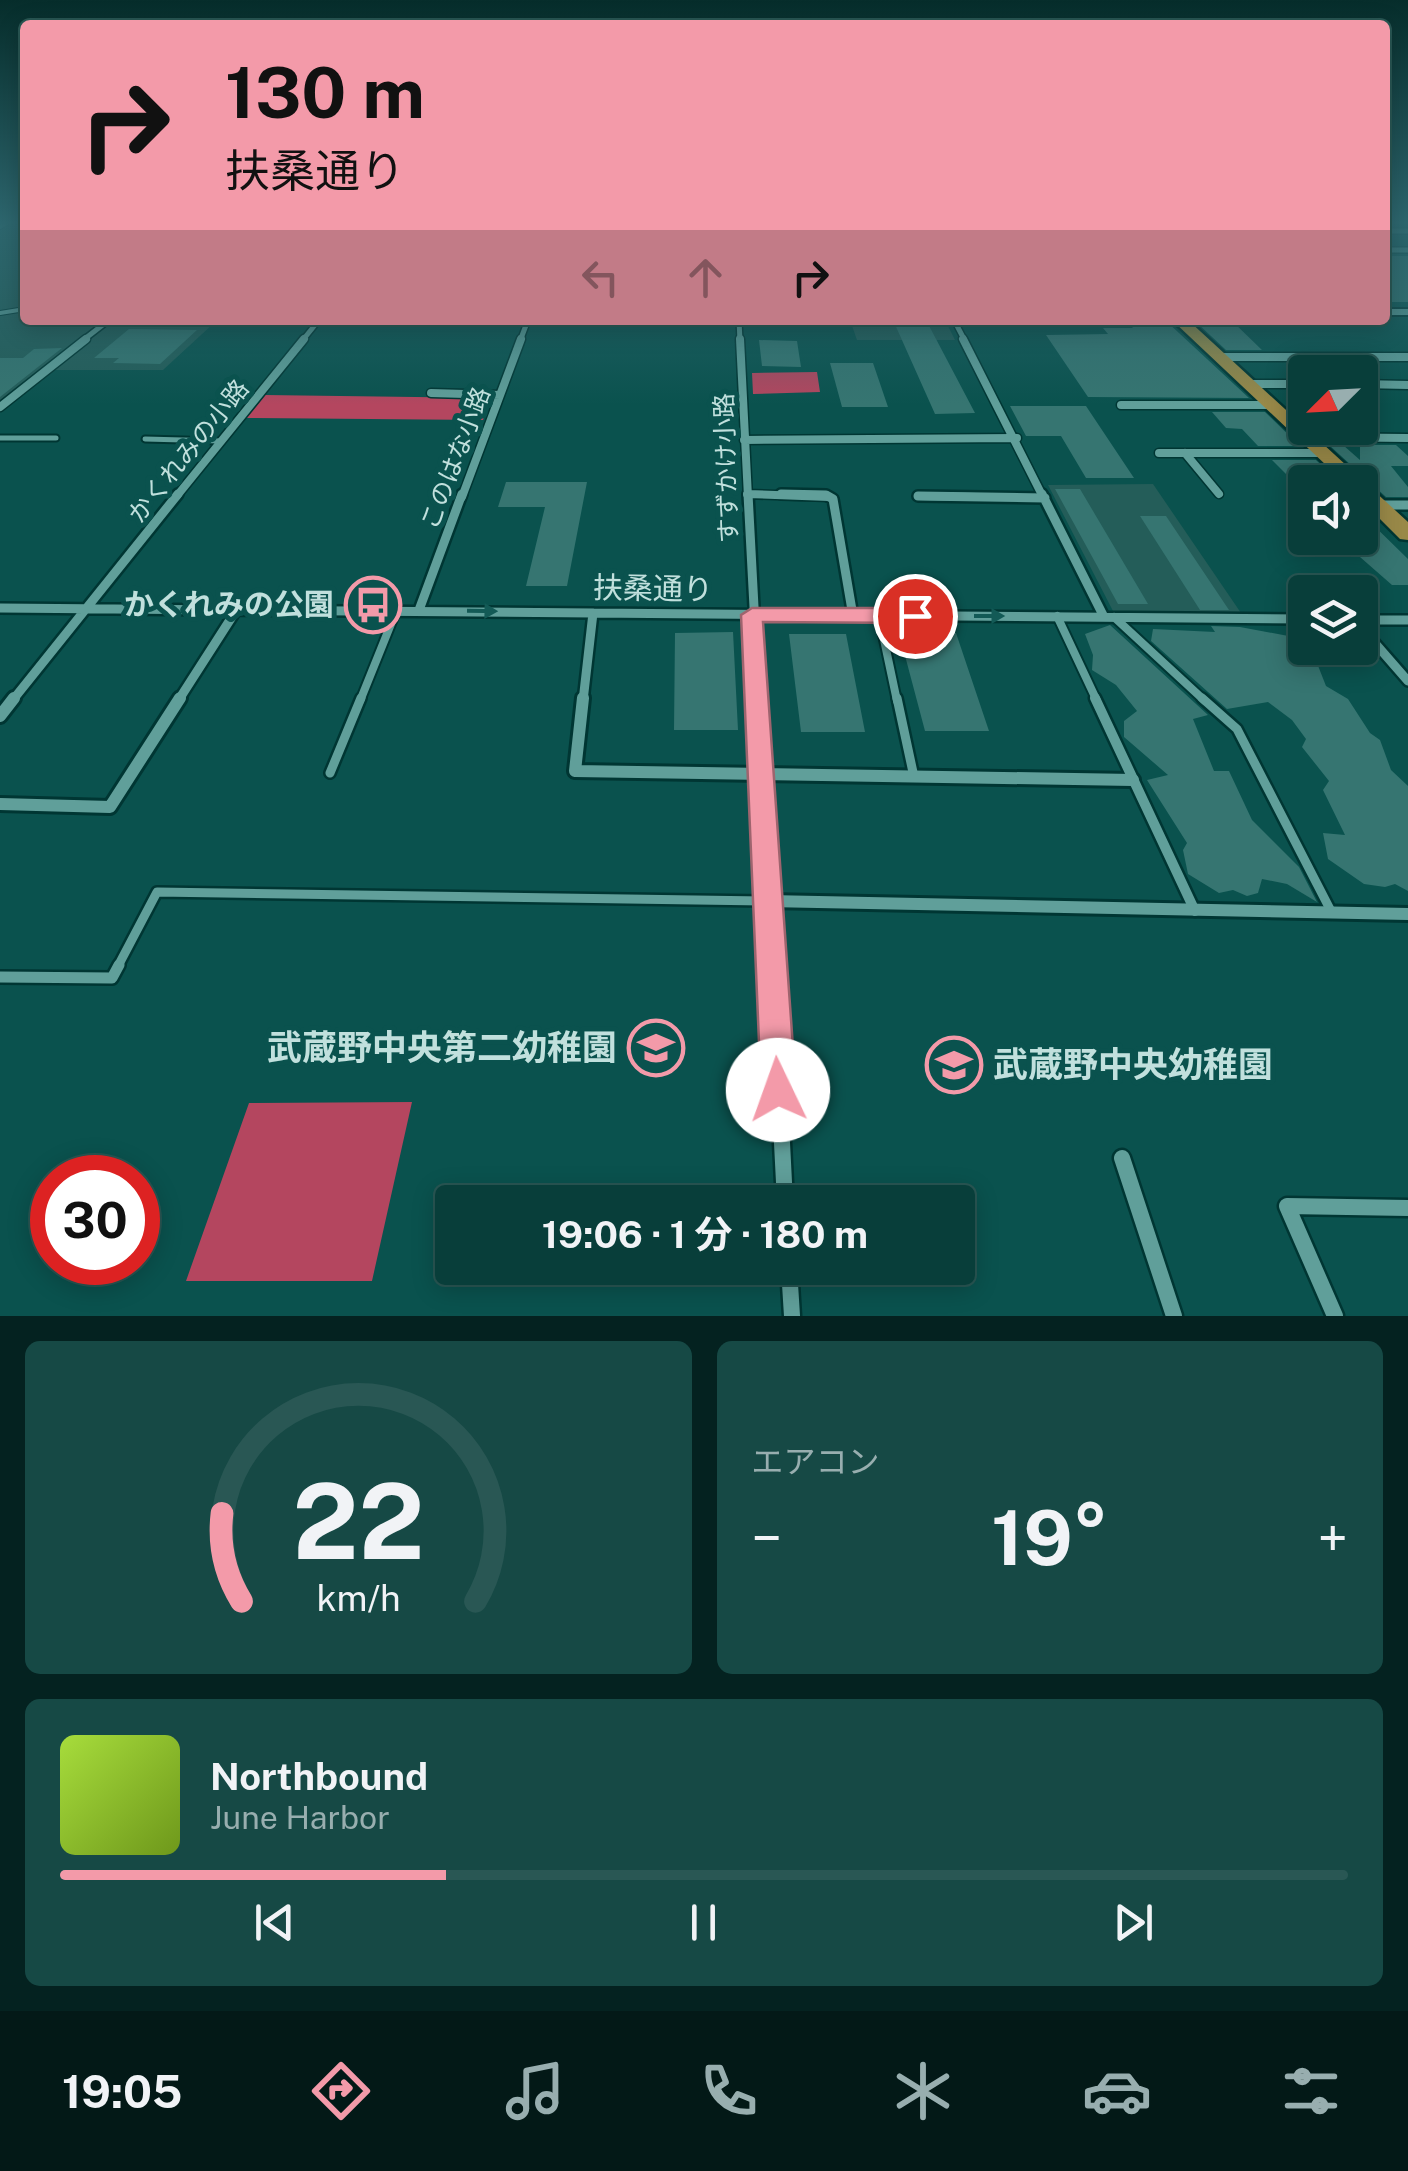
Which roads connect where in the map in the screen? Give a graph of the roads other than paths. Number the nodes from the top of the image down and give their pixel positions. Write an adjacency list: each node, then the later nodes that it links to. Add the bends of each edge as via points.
1 (103, 325): 17 (street)
2 (314, 325): 25 (street, かくれみの小路)
3 (526, 325): 14 (street, このはな小路)
4 (739, 325): 26 (street, すずかけ小路)
5 (957, 325): 21 (street)
6 (1185, 325): 7 (main road)
7 (1220, 356): 8 (street); 9 (main road)
8 (1408, 357)
9 (1250, 384): 10 (street); 16 (main road)
10 (1288, 384)
11 (1378, 384): 12 (street)
12 (1408, 384)
13 (431, 394): 14 (street)
14 (500, 394): 43 (street, このはな小路)
15 (1121, 405): 16 (street)
16 (1274, 406): 18 (main road)
17 (0, 407)
18 (1288, 419)
19 (0, 438): 20 (lane)
20 (56, 438)
21 (1016, 438): 26 (street); 35 (street)
22 (1378, 438): 23 (street)
23 (1408, 438)
24 (146, 440): 25 (lane)
25 (221, 440): 40 (street, かくれみの小路)
26 (744, 440): 32 (street, すずかけ小路)
27 (1315, 445): 30 (main road)
28 (1159, 452): 29 (street)
29 (1186, 452): 30 (street); 33 (street)
30 (1323, 453): 31 (main road)
31 (1336, 465)
32 (747, 494): 46 (street, すずかけ小路); 47 (street, via 834,499)
33 (1218, 494)
34 (918, 496): 35 (street)
35 (1045, 498): 50 (street)
36 (1378, 500): 37 (street)
37 (1408, 505)
38 (1378, 507): 39 (main road)
39 (1408, 534)
40 (88, 607): 41 (street, 扶桑通り); 42 (street, 扶桑通り); 56 (street, かくれみの小路)
41 (0, 608)
42 (237, 610): 45 (street, 扶桑通り); 61 (street, via 110,807)
43 (419, 610): 44 (street, 扶桑通り, one-way to 44); 45 (street, 扶桑通り)
44 (593, 613): 46 (street, 扶桑通り); 58 (street, via 576,771)
45 (395, 614): 57 (lane)
46 (752, 615): 47 (street, 扶桑通り); 58 (street, すずかけ小路)
47 (854, 616): 48 (street, 扶桑通り)
48 (879, 616): 49 (street, 扶桑通り, one-way to 49); 59 (lane)
49 (1058, 616): 50 (street, 扶桑通り); 60 (street)
50 (1109, 617): 51 (street, 扶桑通り); 64 (lane, via 1237,729)
51 (1288, 619)
52 (1408, 620): 53 (street)
53 (1378, 622)
54 (1378, 645): 55 (street)
55 (1408, 681)
56 (0, 716)
57 (330, 772)
58 (761, 775): 59 (street); 62 (street, すずかけ小路)
59 (914, 777): 60 (street)
60 (1133, 780): 63 (street)
61 (0, 804)
62 (768, 901): 63 (street); 66 (lane, via 157,892 112,978); 68 (street, すずかけ小路)
63 (1195, 911): 64 (street)
64 (1332, 912): 65 (street)
65 (1408, 914)
66 (0, 977)
67 (1122, 1158): 72 (street)
68 (784, 1185)
69 (1408, 1208): 73 (street, via 1287,1206)
70 (790, 1285): 71 (street)
71 (792, 1316)
72 (1174, 1316)
73 (1335, 1316)

